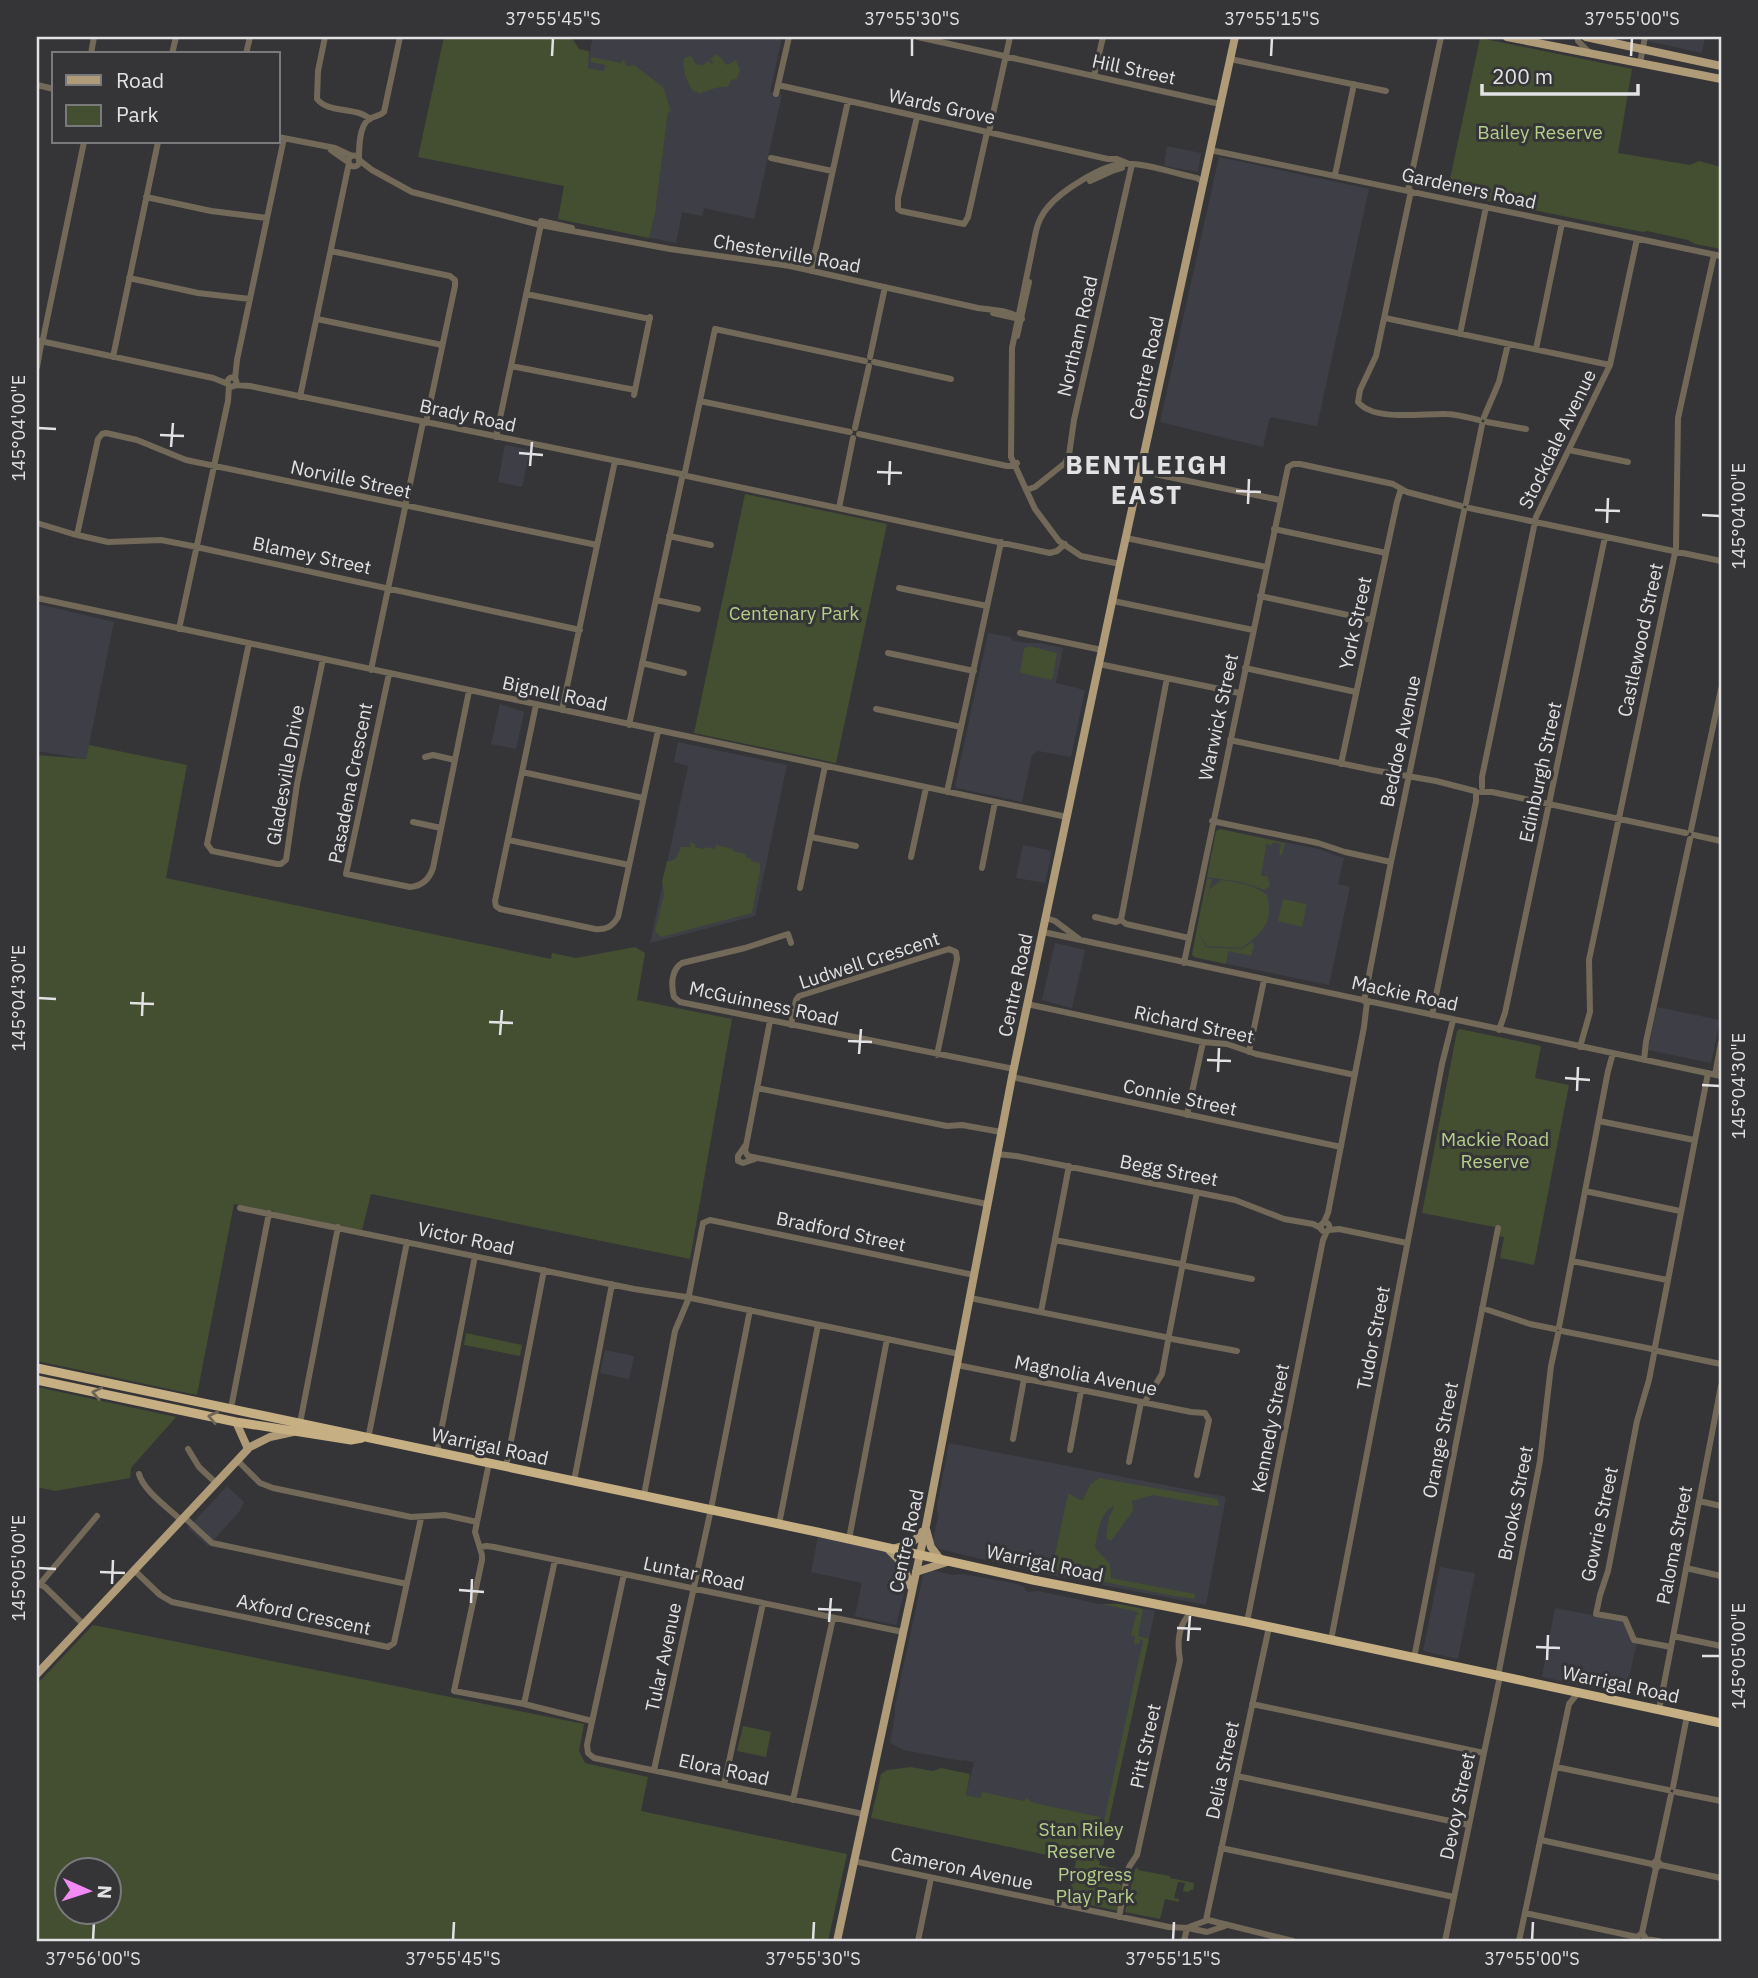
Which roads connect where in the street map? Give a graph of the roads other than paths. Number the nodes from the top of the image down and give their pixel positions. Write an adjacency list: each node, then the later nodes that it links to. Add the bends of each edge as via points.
1 (325, 37): 28 (street, via 318,67 320,103)
2 (400, 37): 28 (street, via 384,112)
3 (789, 37): 22 (street)
4 (922, 37): 15 (street, Hill Street)
5 (1010, 37): 15 (street)
6 (1103, 37): 19 (street)
7 (1235, 37): 16 (main road, Centre Road)
8 (1441, 37): 44 (street)
9 (1507, 37): 14 (main road)
10 (1578, 37): 14 (street)
11 (1586, 37): 13 (main road)
12 (1645, 37): 13 (street)
13 (1642, 50): 17 (street); 18 (main road)
14 (1589, 52): 17 (main road)
15 (1006, 57): 19 (street, Hill Street); 29 (street)
16 (1230, 59): 21 (street); 26 (main road, Centre Road)
17 (1640, 63): 20 (main road)
18 (1721, 66)
19 (1094, 76): 26 (street, Hill Street)
20 (1721, 79)
21 (1354, 84): 23 (street); 42 (street)
22 (778, 85): 24 (street); 25 (street, Wards Grove)
23 (1386, 91)
24 (776, 94)
25 (848, 101): 27 (street, Wards Grove); 41 (street)
26 (1220, 104): 34 (main road, Centre Road)
27 (917, 117): 29 (street, Wards Grove); 29 (street, via 898,209 961,224 968,217)
28 (370, 119): 38 (street)
29 (988, 132): 35 (street, Wards Grove)
30 (281, 137): 38 (street, Chesterville Road, via 323,146)
31 (84, 144): 62 (street)
32 (158, 144): 45 (street)
33 (280, 144): 47 (street)
34 (1210, 149): 42 (street, Gardeners Road); 43 (main road, Centre Road)
35 (1099, 157): 37 (street, Wards Grove); 40 (street)
36 (771, 158): 41 (street)
37 (1108, 159): 39 (street, Wards Grove); 40 (street)
38 (354, 161): 48 (street, Chesterville Road, via 416,193); 51 (street)
39 (1130, 166): 40 (street); 43 (street); 87 (street, Northam Road, via 1069,455 1064,466)
40 (1111, 168): 59 (street, via 1059,200 1045,216)
41 (832, 171): 53 (street)
42 (1335, 175): 44 (street, Gardeners Road)
43 (1203, 182): 85 (main road, Centre Road)
44 (1409, 191): 46 (street, Gardeners Road); 60 (street)
45 (146, 197): 47 (street); 54 (street)
46 (1486, 207): 49 (street, Gardeners Road); 61 (street)
47 (267, 218): 57 (street)
48 (541, 223): 53 (street, Chesterville Road, via 670,250); 56 (street)
49 (1562, 223): 50 (street, Gardeners Road); 65 (street)
50 (1637, 239): 52 (street, Gardeners Road); 68 (street, Stockdale Avenue)
51 (331, 251): 58 (street); 64 (street, via 455,280)
52 (1717, 256): 105 (street, Castlewood Street, via 1678,418)
53 (811, 271): 55 (street, Chesterville Road)
54 (129, 278): 57 (street); 66 (street)
55 (885, 287): 59 (street, Chesterville Road); 67 (street)
56 (526, 294): 69 (street); 69 (street, via 650,317 635,392)
57 (250, 299): 72 (street)
58 (317, 318): 64 (street); 73 (street)
59 (1019, 318): 83 (street, via 1011,356 1010,447)
60 (1385, 318): 61 (street); 75 (street, via 1376,356 1358,397 1362,407 1391,415 1448,414)
61 (1460, 334): 63 (street)
62 (41, 342): 66 (street, Brady Road); 70 (street)
63 (1508, 344): 65 (street); 75 (street, Beddoe Avenue)
64 (442, 345): 76 (street)
65 (1536, 349): 68 (street)
66 (113, 357): 72 (street, Brady Road)
67 (870, 362): 71 (street); 74 (street, via 715,329); 78 (street)
68 (1610, 365): 80 (street, Stockdale Avenue)
69 (511, 366): 79 (street)
70 (37, 367)
71 (951, 379)
72 (232, 382): 73 (street, Brady Road); 84 (street)
73 (300, 397): 76 (street, Brady Road)
74 (700, 401): 78 (street); 86 (street)
75 (1483, 421): 77 (street); 91 (street, Beddoe Avenue)
76 (425, 423): 79 (street, Brady Road); 90 (street)
77 (1526, 429)
78 (854, 433): 83 (street); 92 (street)
79 (496, 437): 81 (street, Brady Road)
80 (1569, 450): 82 (street); 93 (street, Stockdale Avenue)
81 (615, 461): 86 (street, Brady Road); 102 (street)
82 (1628, 462)
83 (1015, 464): 87 (street)
84 (214, 466): 90 (street, Norville Street); 96 (street, Norville Street, via 137,440 102,434); 104 (street)
85 (1140, 471): 89 (street); 99 (main road, Centre Road)
86 (684, 475): 92 (street, Brady Road); 97 (street)
87 (1028, 489): 101 (street, via 1039,515)
88 (1401, 489): 89 (street, Warwick Street, via 1295,464 1287,469); 91 (street, Warwick Street); 106 (street, York Street)
89 (1280, 500): 95 (street, Warwick Street)
90 (405, 507): 102 (street, Norville Street); 110 (street)
91 (1465, 507): 93 (street, Warwick Street); 151 (street, Beddoe Avenue)
92 (839, 508): 100 (street, Brady Road)
93 (1535, 522): 98 (street, Warwick Street); 153 (street, Stockdale Avenue)
94 (37, 523): 96 (street, Blamey Street)
95 (1274, 529): 106 (street); 109 (street, Warwick Street)
96 (77, 535): 104 (street, Blamey Street, via 108,542 161,540)
97 (669, 536): 103 (street); 114 (street)
98 (1605, 537): 105 (street, Warwick Street); 157 (street, Edinburgh Street)
99 (1126, 538): 108 (main road, Centre Road); 109 (street)
100 (1001, 541): 101 (street, Brady Road, via 1054,552); 116 (street)
101 (1062, 541): 108 (street, via 1082,556)
102 (597, 545): 121 (street)
103 (711, 545)
104 (197, 547): 110 (street, Blamey Street); 119 (street)
105 (1675, 551): 107 (street, Warwick Street); 159 (street, Castlewood Street)
106 (1386, 553): 118 (street, York Street)
107 (1721, 561)
108 (1120, 564): 115 (main road, Centre Road)
109 (1266, 567): 112 (street, Warwick Street)
110 (388, 588): 121 (street, Blamey Street); 130 (street)
111 (899, 588): 116 (street)
112 (1260, 596): 118 (street); 120 (street, Warwick Street)
113 (37, 598): 119 (street, Bignell Road)
114 (656, 600): 117 (street); 127 (street)
115 (1113, 601): 120 (street); 124 (main road, Centre Road)
116 (987, 606): 131 (street)
117 (698, 609)
118 (1371, 620): 137 (street, York Street)
119 (179, 629): 123 (street, Bignell Road)
120 (1253, 630): 129 (street, Warwick Street)
121 (580, 631): 141 (street)
122 (1020, 633): 124 (street)
123 (249, 643): 126 (street, Bignell Road); 126 (street, Gladesville Drive, via 207,844 212,850 277,864 286,860)
124 (1102, 650): 128 (main road, Centre Road)
125 (888, 653): 131 (street)
126 (323, 659): 130 (street, Bignell Road)
127 (642, 663): 132 (street); 142 (street)
128 (1099, 664): 134 (street); 158 (main road, Centre Road)
129 (1245, 668): 137 (street); 138 (street, Warwick Street)
130 (371, 670): 133 (street, Bignell Road)
131 (974, 671): 143 (street)
132 (684, 673)
133 (389, 674): 136 (street, Bignell Road); 162 (street, Pasadena Crescent, via 346,874 407,887 420,885 432,872)
134 (1167, 678): 138 (street); 175 (street)
135 (1721, 689): 163 (street)
136 (470, 691): 139 (street, Bignell Road); 147 (street, Pasadena Crescent)
137 (1356, 692): 148 (street, York Street)
138 (1240, 693): 145 (street, Warwick Street)
139 (536, 705): 141 (street, Bignell Road); 150 (street)
140 (876, 709): 143 (street)
141 (562, 710): 142 (street, Bignell Road)
142 (629, 725): 144 (street, Bignell Road)
143 (961, 727): 154 (street)
144 (657, 731): 149 (street, Bignell Road); 155 (street)
145 (1230, 740): 148 (street); 160 (street, Warwick Street)
146 (425, 757): 147 (street)
147 (455, 760): 162 (street, Pasadena Crescent)
148 (1341, 764): 151 (street)
149 (825, 766): 152 (street, Bignell Road); 164 (street)
150 (523, 772): 155 (street); 165 (street)
151 (1409, 776): 153 (street); 169 (street, Beddoe Avenue)
152 (926, 788): 154 (street, Bignell Road); 168 (street)
153 (1479, 790): 157 (street); 184 (street, Stockdale Avenue)
154 (947, 792): 156 (street, Bignell Road)
155 (643, 798): 170 (street)
156 (995, 802): 158 (street, Bignell Road); 171 (street)
157 (1549, 804): 159 (street); 188 (street, Edinburgh Street)
158 (1067, 817): 174 (main road, Centre Road)
159 (1619, 819): 163 (street); 191 (street, Castlewood Street, via 1589,960 1590,1012)
160 (1212, 821): 169 (street); 177 (street, Warwick Street)
161 (412, 822): 162 (street)
162 (441, 828)
163 (1690, 834): 166 (street); 195 (street)
164 (811, 837): 167 (street); 172 (street)
165 (508, 840): 170 (street); 170 (street, via 495,901 500,909 603,930 618,917)
166 (1721, 841)
167 (856, 846)
168 (911, 856)
169 (1391, 862): 182 (street, Beddoe Avenue)
170 (629, 866)
171 (982, 868)
172 (800, 888)
173 (1095, 917): 175 (street)
174 (1046, 918): 176 (main road, Centre Road); 178 (street, Mackie Road)
175 (1121, 920): 177 (street)
176 (1043, 932): 178 (street, Mackie Road); 183 (main road, Centre Road)
177 (1189, 939): 180 (street, Warwick Street)
178 (1083, 941): 180 (street, Mackie Road)
179 (791, 943): 186 (street, McGuinness Road, via 787,931 745,948 682,963 674,972 674,999)
180 (1184, 962): 181 (street, Mackie Road)
181 (1264, 980): 182 (street, Mackie Road); 192 (street)
182 (1365, 1001): 184 (street, Mackie Road); 198 (street, Kennedy Street)
183 (1027, 1004): 189 (street, Richard Street); 196 (main road, Centre Road)
184 (1432, 1015): 185 (street, Mackie Road)
185 (1451, 1019): 188 (street, Mackie Road); 220 (street, Tudor Street)
186 (770, 1021): 187 (street, McGuinness Road); 199 (street)
187 (791, 1025): 194 (street, McGuinness Road); 194 (street, Ludwell Crescent, via 799,996 949,949 957,954 957,961)
188 (1501, 1030): 191 (street, Mackie Road)
189 (1203, 1042): 192 (street, Richard Street); 200 (street)
190 (1721, 1043): 197 (street, Gowrie Street)
191 (1582, 1047): 193 (street, Mackie Road)
192 (1249, 1052): 198 (street, Richard Street)
193 (1612, 1053): 195 (street, Mackie Road); 201 (street, Brooks Street)
194 (937, 1055): 196 (street, McGuinness Road)
195 (1643, 1059): 197 (street, Mackie Road)
196 (1013, 1073): 200 (street, Connie Street); 202 (main road, Centre Road)
197 (1715, 1074): 203 (street, Gowrie Street)
198 (1354, 1075): 205 (street, Kennedy Street)
199 (757, 1088): 202 (street, via 947,1126); 204 (street)
200 (1187, 1115): 205 (street, Connie Street)
201 (1599, 1121): 203 (street); 209 (street, Brooks Street)
202 (1001, 1132): 206 (main road, Centre Road)
203 (1694, 1140): 213 (street, Gowrie Street)
204 (746, 1145): 207 (street, via 748,1156); 207 (street, via 738,1161)
205 (1341, 1147): 216 (street, Kennedy Street)
206 (997, 1152): 208 (street, Begg Street); 211 (main road, Centre Road)
207 (757, 1159): 211 (street)
208 (1069, 1166): 210 (street, Begg Street); 218 (street)
209 (1586, 1191): 213 (street); 222 (street, Brooks Street)
210 (1197, 1192): 216 (street, Begg Street); 223 (street)
211 (987, 1204): 225 (main road, Centre Road)
212 (240, 1208): 214 (street, Victor Road)
213 (1680, 1211): 227 (street, Gowrie Street)
214 (269, 1213): 215 (street, Victor Road); 249 (street)
215 (338, 1227): 219 (street, Victor Road); 253 (street)
216 (1325, 1227): 220 (street, Begg Street); 301 (street, Kennedy Street)
217 (1497, 1228): 231 (street, Orange Street)
218 (1055, 1240): 223 (street); 233 (street)
219 (407, 1242): 221 (street, Victor Road); 256 (street)
220 (1407, 1242): 306 (street, Tudor Street)
221 (475, 1256): 224 (street, Victor Road); 261 (street)
222 (1572, 1261): 227 (street); 235 (street, Brooks Street)
223 (1183, 1265): 226 (street); 236 (street)
224 (544, 1270): 228 (street, Victor Road); 265 (street)
225 (974, 1275): 229 (street, Bradford Street, via 710,1220 703,1223); 230 (main road, Centre Road)
226 (1252, 1279)
227 (1667, 1280): 238 (street, Gowrie Street)
228 (612, 1284): 229 (street, Victor Road); 268 (street)
229 (689, 1298): 232 (street, Victor Road); 270 (street, via 676,1331)
230 (970, 1298): 233 (street); 240 (main road, Centre Road)
231 (1482, 1308): 235 (street); 309 (street, Orange Street)
232 (750, 1310): 234 (street, Victor Road); 273 (street, Tular Avenue)
233 (1041, 1312): 236 (street)
234 (818, 1325): 237 (street, Victor Road); 278 (street)
235 (1558, 1330): 238 (street); 311 (street, Brooks Street, via 1540,1461)
236 (1169, 1338): 239 (street); 248 (street, via 1162,1374)
237 (887, 1339): 240 (street, Victor Road); 280 (street)
238 (1655, 1350): 241 (street); 308 (street, Gowrie Street, via 1596,1614 1625,1619 1634,1640)
239 (1237, 1351)
240 (959, 1354): 242 (main road, Centre Road)
241 (1721, 1364)
242 (957, 1365): 244 (street, Magnolia Avenue); 279 (main road, Centre Road)
243 (37, 1368): 249 (highway, Warrigal Road)
244 (1024, 1379): 247 (street, Magnolia Avenue); 257 (street)
245 (37, 1380): 251 (highway, Warrigal Road, one-way to 245)
246 (1721, 1385): 254 (street, Paloma Street)
247 (1082, 1391): 248 (street, Magnolia Avenue); 260 (street)
248 (1142, 1402): 263 (street); 267 (street, Magnolia Avenue, via 1208,1416)
249 (231, 1409): 250 (highway, Warrigal Road)
250 (264, 1415): 252 (main road); 253 (highway, Warrigal Road)
251 (236, 1422): 252 (highway, Warrigal Road); 258 (main road)
252 (261, 1427): 253 (highway, Warrigal Road); 258 (main road)
253 (297, 1427): 256 (highway, Warrigal Road, via 351,1440); 258 (main road)
254 (1712, 1433): 255 (street); 271 (street, Paloma Street)
255 (1721, 1436)
256 (365, 1438): 261 (highway, Warrigal Road)
257 (1013, 1439)
258 (249, 1448): 262 (main road)
259 (188, 1449): 269 (street)
260 (1070, 1450)
261 (437, 1452): 264 (highway, Warrigal Road)
262 (237, 1460): 269 (main road); 276 (street, via 268,1487)
263 (1129, 1462)
264 (489, 1463): 265 (highway, Warrigal Road); 277 (street)
265 (506, 1467): 268 (highway, Warrigal Road)
266 (139, 1474): 275 (street, via 146,1487)
267 (1197, 1475)
268 (574, 1481): 270 (highway, Warrigal Road)
269 (216, 1483): 275 (main road)
270 (643, 1495): 273 (highway, Warrigal Road)
271 (1699, 1501): 272 (street); 287 (street, Paloma Street)
272 (1721, 1506)
273 (711, 1509): 278 (highway, Warrigal Road); 294 (street, Tular Avenue)
274 (97, 1517): 292 (street)
275 (182, 1518): 288 (main road); 293 (street, via 212,1543)
276 (421, 1518): 277 (street, via 445,1515); 293 (street, Axford Crescent)
277 (477, 1522): 281 (street)
278 (779, 1524): 280 (highway, Warrigal Road)
279 (926, 1526): 282 (main road, via 912,1543); 283 (main road, Centre Road); 284 (main road, via 931,1547)
280 (849, 1539): 282 (highway, Warrigal Road)
281 (480, 1547): 285 (street, Luntar Road); 313 (street, via 482,1560 454,1690)
282 (890, 1548): 283 (highway, Warrigal Road); 295 (main road, via 902,1563)
283 (920, 1555): 284 (highway, Warrigal Road); 289 (main road, Centre Road)
284 (940, 1559): 286 (highway, Warrigal Road)
285 (555, 1560): 290 (street, Luntar Road); 313 (street)
286 (950, 1561): 289 (main road); 297 (highway, Warrigal Road)
287 (1686, 1568): 291 (street); 305 (street, Paloma Street)
288 (134, 1570): 293 (street, Axford Crescent, via 172,1602 386,1647 394,1643); 302 (main road)
289 (916, 1572): 295 (main road, Centre Road)
290 (624, 1574): 294 (street, Luntar Road); 317 (street)
291 (1721, 1576)
292 (38, 1584): 302 (street)
293 (407, 1584)
294 (694, 1589): 296 (street, Luntar Road); 321 (street, Tular Avenue)
295 (912, 1590): 304 (main road, Centre Road)
296 (764, 1603): 299 (street, Luntar Road); 323 (street)
297 (1176, 1608): 298 (highway, Warrigal Road); 300 (street)
298 (1192, 1611): 300 (street); 301 (highway, Warrigal Road)
299 (833, 1618): 304 (street, Luntar Road); 325 (street)
300 (1183, 1620): 337 (street, Pitt Street, via 1180,1660)
301 (1247, 1622): 303 (highway, Warrigal Road)
302 (83, 1624): 310 (main road)
303 (1269, 1627): 306 (highway, Warrigal Road); 314 (street, Delia Street)
304 (903, 1632): 327 (main road, Centre Road)
305 (1673, 1636): 307 (street); 308 (street, Paloma Street)
306 (1331, 1640): 309 (highway, Warrigal Road)
307 (1721, 1646)
308 (1671, 1647): 315 (street, Paloma Street)
309 (1414, 1658): 311 (highway, Warrigal Road)
310 (37, 1672)
311 (1499, 1676): 312 (highway, Warrigal Road); 319 (street, Devoy Street)
312 (1578, 1693): 315 (highway, Warrigal Road); 320 (street, via 1569,1704)
313 (524, 1704): 317 (street)
314 (1252, 1704): 319 (street); 322 (street, Delia Street)
315 (1659, 1710): 316 (highway, Warrigal Road)
316 (1688, 1716): 318 (highway, Warrigal Road); 324 (street)
317 (593, 1719): 321 (street, Elora Road, via 588,1753)
318 (1721, 1723)
319 (1484, 1754): 328 (street, Devoy Street)
320 (1556, 1767): 324 (street); 329 (street)
321 (654, 1770): 323 (street, Elora Road)
322 (1237, 1776): 328 (street); 330 (street, Delia Street)
323 (724, 1785): 325 (street, Elora Road)
324 (1672, 1791): 326 (street); 332 (street)
325 (793, 1800): 327 (street, Elora Road)
326 (1721, 1801)
327 (863, 1814): 331 (main road, Centre Road)
328 (1469, 1825): 335 (street, Devoy Street)
329 (1541, 1840): 332 (street); 336 (street)
330 (1221, 1848): 335 (street); 338 (street, Delia Street)
331 (853, 1861): 333 (street, Cameron Avenue); 344 (main road, Centre Road)
332 (1656, 1864): 334 (street); 343 (street)
333 (931, 1878): 337 (street, Cameron Avenue); 345 (street)
334 (1721, 1878)
335 (1454, 1897): 348 (street, Devoy Street)
336 (1525, 1913): 343 (street); 349 (street)
337 (1119, 1917): 340 (street, Cameron Avenue)
338 (1206, 1921): 339 (street); 340 (street); 341 (street, via 1199,1927); 342 (street, via 1212,1925)
339 (1225, 1926): 342 (street); 347 (street)
340 (1187, 1928): 341 (street, Cameron Avenue); 346 (street)
341 (1201, 1931): 342 (street)
342 (1210, 1931)
343 (1641, 1938): 350 (street)
344 (836, 1941)
345 (918, 1941)
346 (1184, 1941)
347 (1293, 1941)
348 (1445, 1941)
349 (1519, 1941)
350 (1659, 1941)

